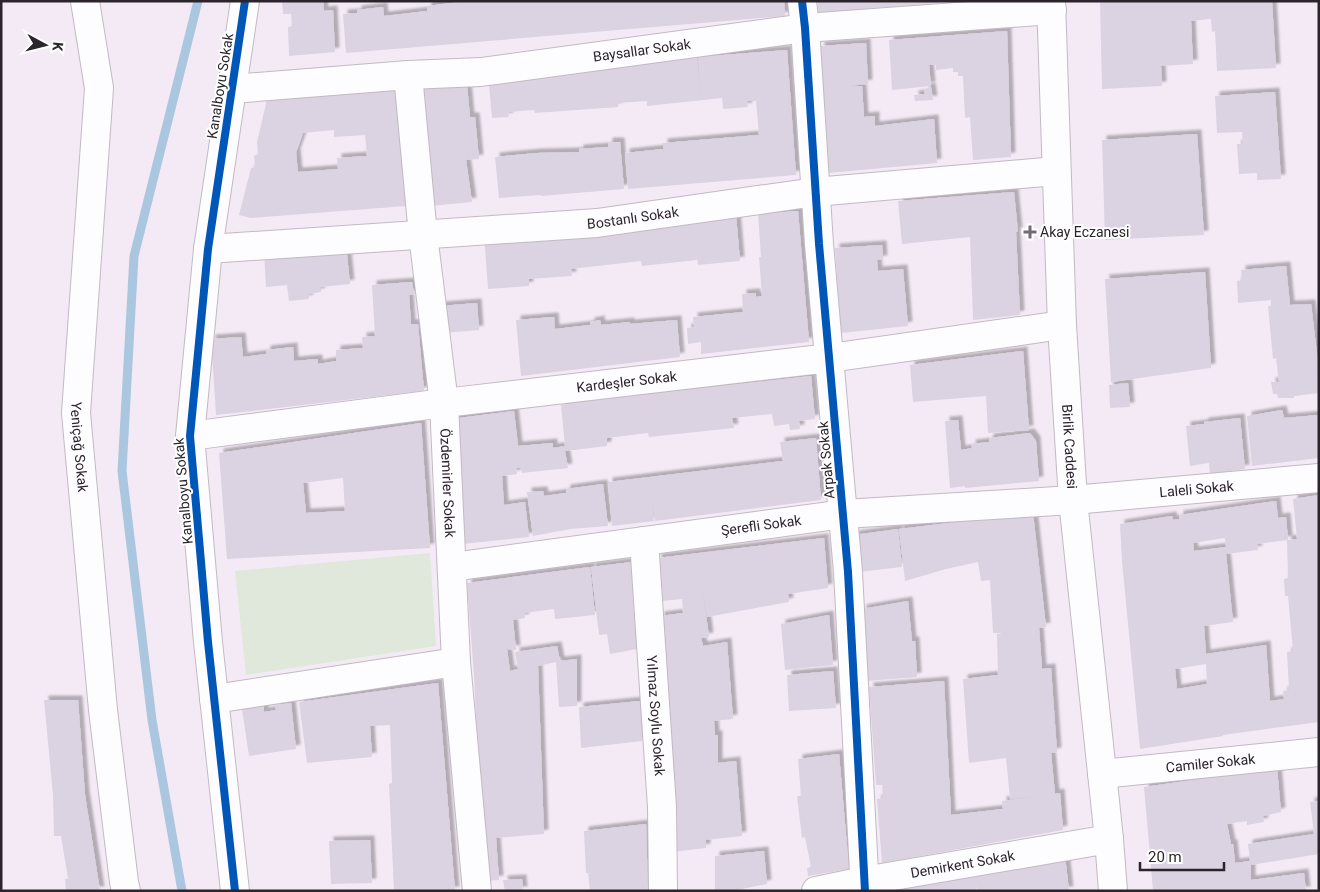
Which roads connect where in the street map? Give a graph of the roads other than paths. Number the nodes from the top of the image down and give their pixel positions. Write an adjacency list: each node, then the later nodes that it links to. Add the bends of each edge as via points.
1 (84, 1): 27 (street, Yeniçağ Sokak, via 99,88 76,413 103,710)
2 (245, 1): 7 (street, Kanalboyu Sokak)
3 (802, 1): 5 (street, Arpak Sokak)
4 (1052, 6): 5 (street, Baysallar Sokak); 8 (street, Birlik Caddesi)
5 (805, 28): 6 (street, Baysallar Sokak, via 481,72); 9 (street, Arpak Sokak)
6 (408, 75): 7 (street, Baysallar Sokak); 10 (street, Özdemirler Sokak)
7 (232, 89): 11 (street, Kanalboyu Sokak)
8 (1056, 171): 9 (street, Bostanlı Sokak); 12 (street, Birlik Caddesi)
9 (815, 192): 10 (street, Bostanlı Sokak, via 597,224); 13 (street, Arpak Sokak)
10 (423, 235): 11 (street, Bostanlı Sokak); 14 (street, Özdemirler Sokak)
11 (208, 249): 15 (street, Kanalboyu Sokak)
12 (1062, 325): 13 (street, Kardeşler Sokak); 17 (street, Birlik Caddesi)
13 (830, 358): 14 (street, Kardeşler Sokak); 18 (street, Arpak Sokak)
14 (444, 403): 15 (street, Kardeşler Sokak); 20 (street, Özdemirler Sokak)
15 (190, 436): 22 (street, Kanalboyu Sokak)
16 (1319, 478): 17 (street, Laleli Sokak)
17 (1073, 500): 18 (street, Şerefli Sokak); 24 (street, Birlik Caddesi)
18 (844, 514): 19 (street, Şerefli Sokak); 26 (street, Arpak Sokak)
19 (644, 541): 20 (street, Şerefli Sokak); 30 (street, Yılmaz Soylu Sokak, via 662,807)
20 (452, 567): 21 (street, Özdemirler Sokak)
21 (456, 662): 22 (street); 29 (street, Özdemirler Sokak)
22 (214, 699): 28 (street, Kanalboyu Sokak)
23 (1319, 752): 24 (street, Camiler Sokak)
24 (1102, 774): 25 (street, Birlik Caddesi)
25 (1110, 839): 26 (street, Demirkent Sokak); 32 (street, Birlik Caddesi)
26 (864, 886): 31 (street, Demirkent Sokak)
27 (126, 891)
28 (235, 891)
29 (477, 891)
30 (664, 891)
31 (816, 891)
32 (1113, 891)

